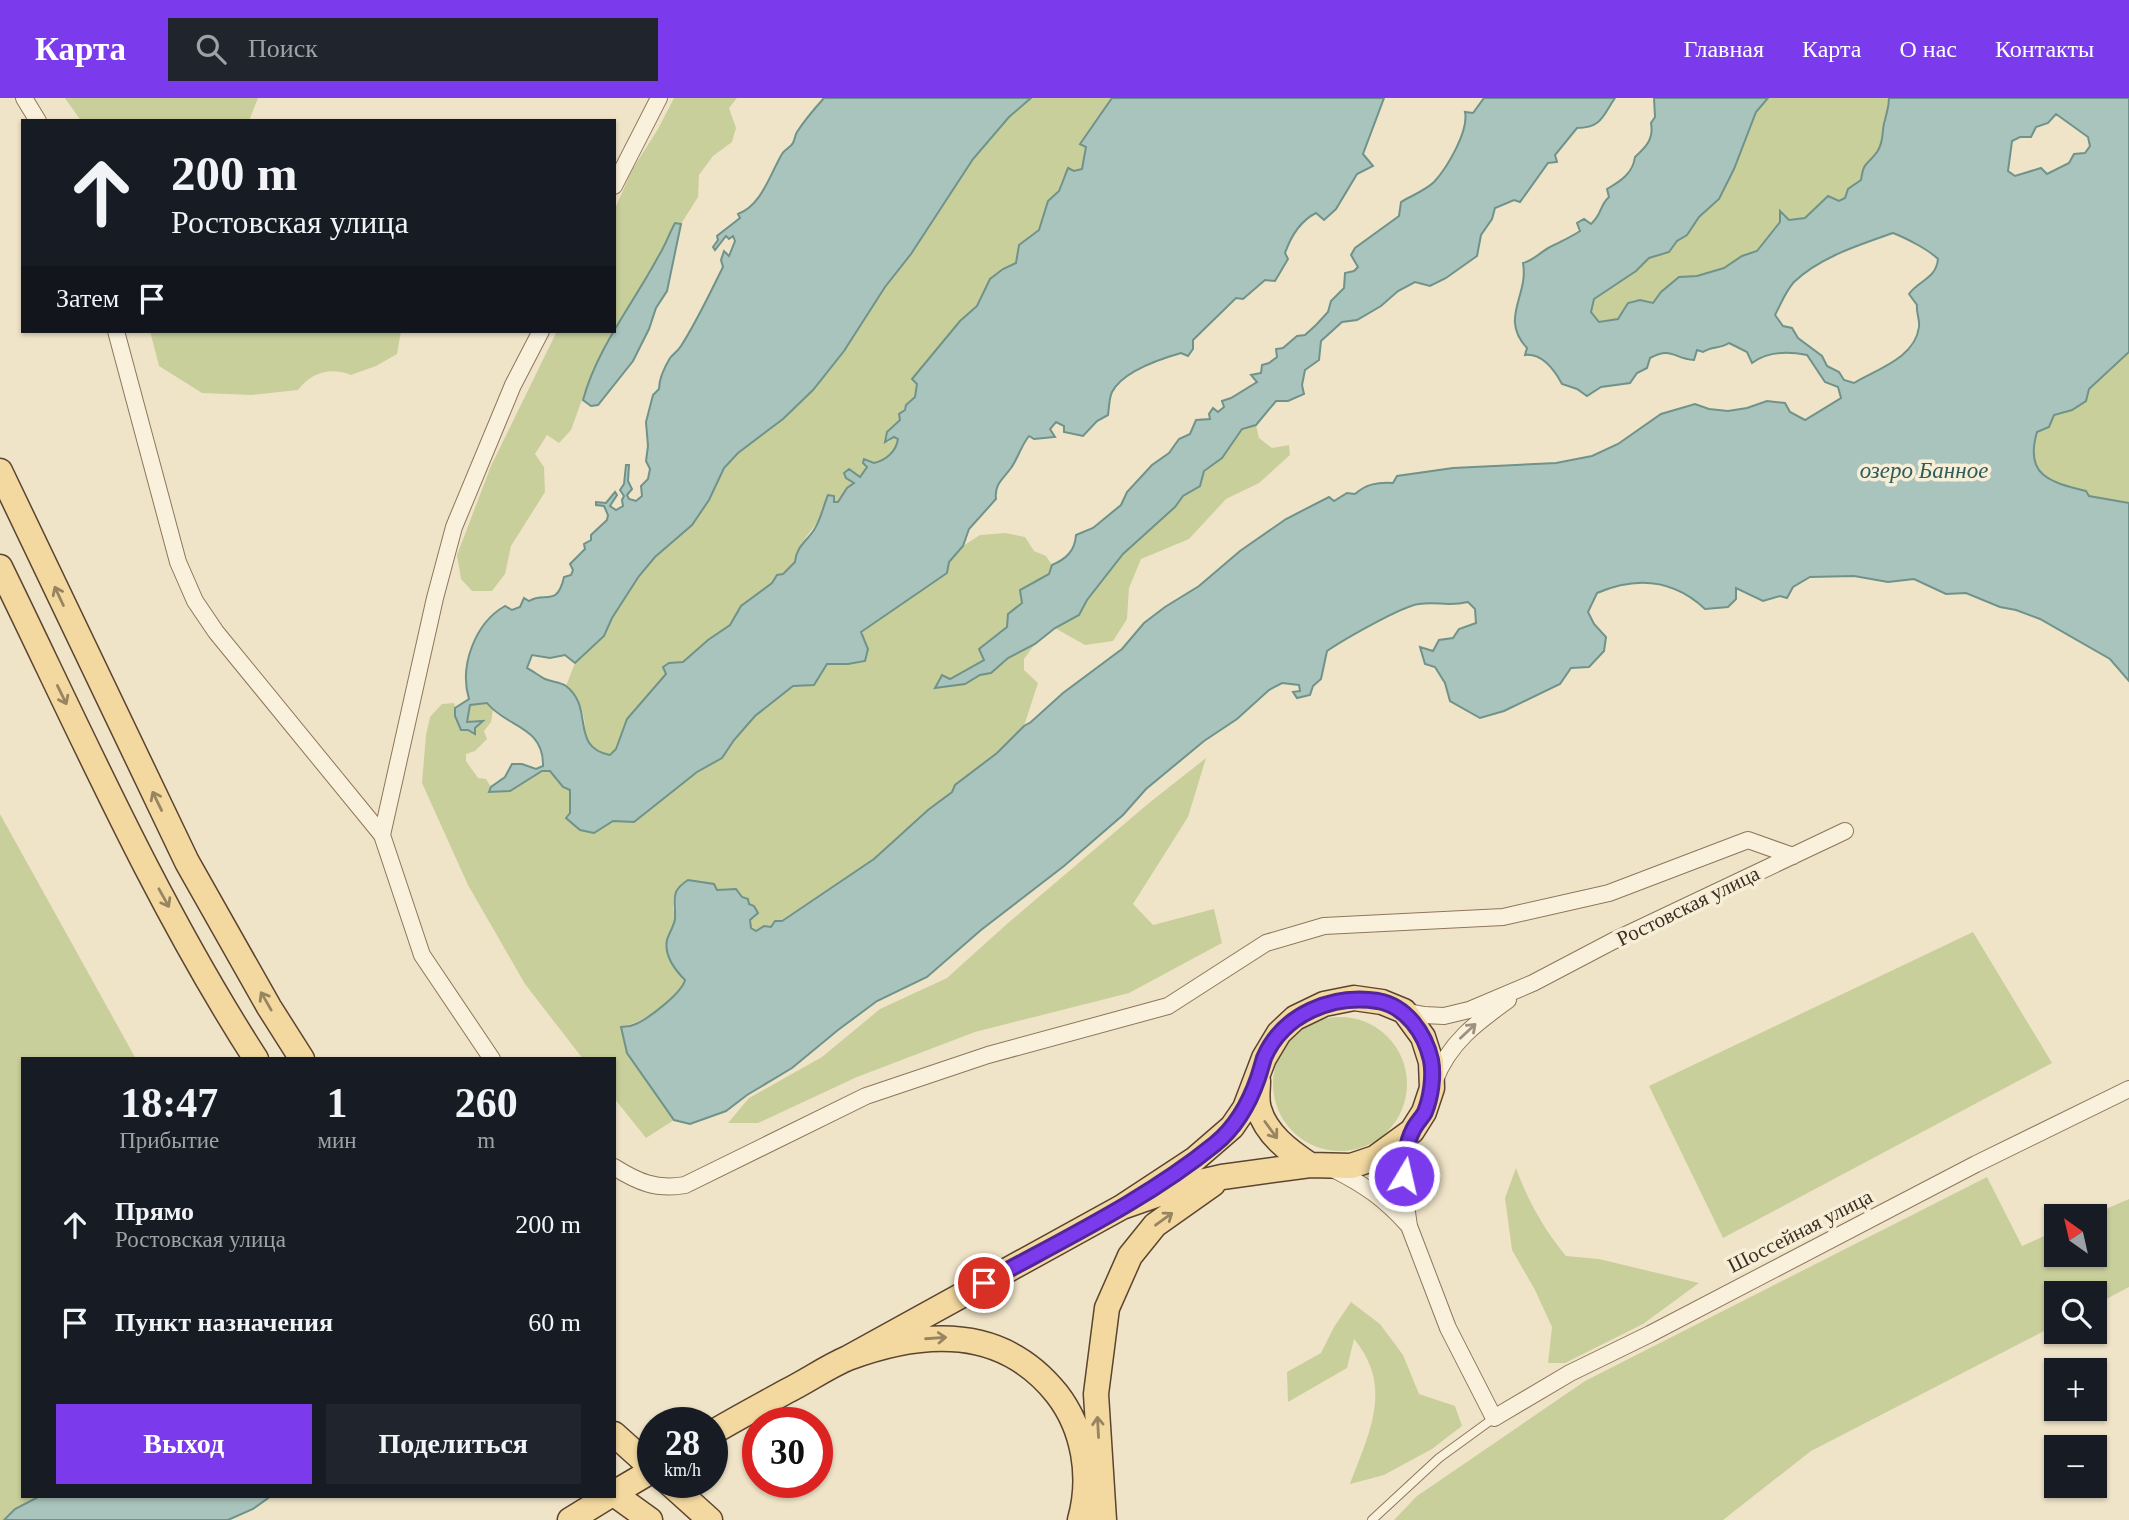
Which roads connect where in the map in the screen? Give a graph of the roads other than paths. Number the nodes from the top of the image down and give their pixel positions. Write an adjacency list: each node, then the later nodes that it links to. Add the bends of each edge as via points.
1 (24, 98): 3 (street)
2 (659, 98): 4 (street)
3 (37, 119)
4 (616, 182)
5 (117, 333): 10 (street, via 178,562 195,601)
6 (540, 333): 10 (street, via 513,385 454,527)
7 (0, 471): 15 (main road, one-way to 7, via 187,862)
8 (0, 568): 14 (main road, one-way to 14, via 146,866)
9 (1844, 831): 11 (street, Ростовская улица)
10 (382, 835): 16 (street, via 422,955)
11 (1793, 856): 12 (street, Ростовская улица); 22 (street, via 1748,840 1609,893 1503,917 1324,926 1266,943 1168,1006 988,1055 866,1096 685,1185 666,1188)
12 (1533, 983): 13 (street, via 1444,1016); 18 (street, one-way to 12, via 1442,1061 1470,1028)
13 (1404, 1011): 17 (main road, via 1353,998 1324,1004 1279,1033); 18 (main road, via 1423,1037 1431,1062)
14 (255, 1057)
15 (301, 1057)
16 (491, 1057)
17 (1258, 1080): 21 (main road, one-way to 21, via 1258,1107 1266,1125 1292,1153); 24 (main road, via 1233,1127 1216,1143)
18 (1432, 1088): 20 (main road)
19 (2129, 1089): 27 (street, Шоссейная улица, via 1570,1373)
20 (1412, 1131): 21 (main road, via 1375,1158 1351,1166); 25 (street, via 1404,1192)
21 (1319, 1166): 23 (main road); 25 (street, via 1361,1183)
22 (616, 1168)
23 (1222, 1177): 24 (main road); 40 (main road, one-way to 23, via 1097,1394 1107,1308 1130,1256 1155,1225)
24 (1122, 1207): 26 (main road)
25 (1409, 1226): 27 (street, via 1448,1328)
26 (846, 1359): 28 (main road); 39 (main road, one-way to 39, via 904,1341 944,1337 979,1341 1014,1356 1044,1378 1079,1433 1086,1472)
27 (1494, 1418): 41 (lane, via 1438,1458)
28 (728, 1424)
29 (616, 1436): 30 (main road)
30 (637, 1455)
31 (637, 1479): 32 (main road)
32 (616, 1492)
33 (616, 1494): 37 (main road)
34 (606, 1498): 36 (main road)
35 (686, 1498): 38 (main road)
36 (570, 1520)
37 (650, 1520)
38 (710, 1520)
39 (1080, 1520)
40 (1104, 1520)
41 (1372, 1520)

